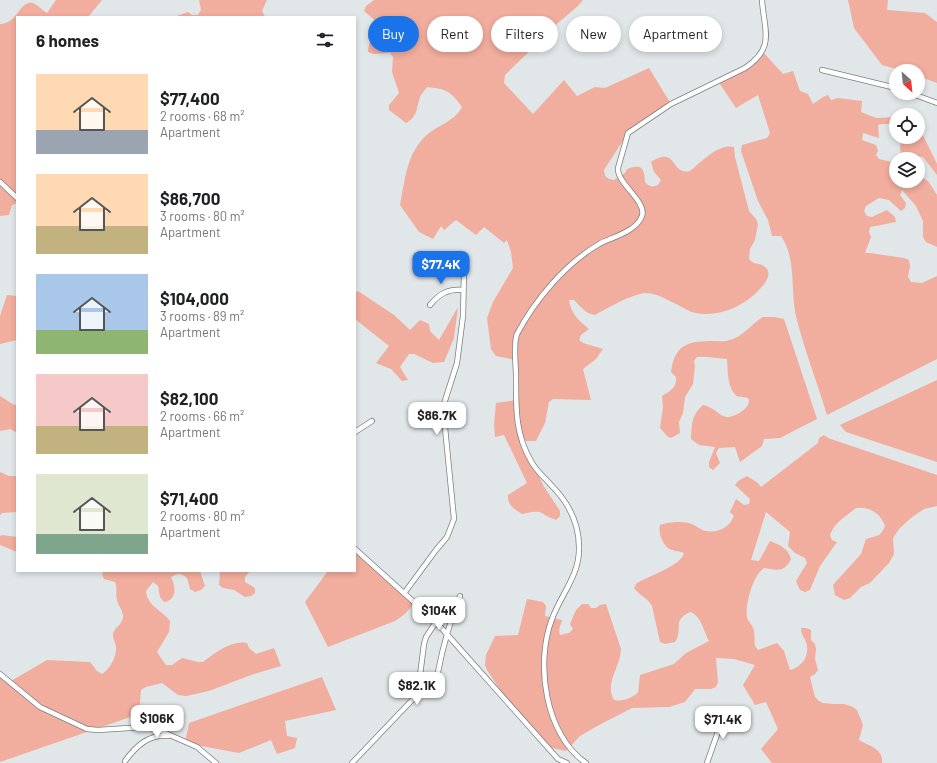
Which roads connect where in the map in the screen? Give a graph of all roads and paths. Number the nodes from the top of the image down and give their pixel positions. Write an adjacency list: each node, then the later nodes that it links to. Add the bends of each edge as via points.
1 (762, 0): 27 (street, via 766,33 763,52 745,68 672,104 628,133 618,173 638,202 642,216 631,228 583,255 556,279 533,307 516,337 516,419 521,437 537,471 553,486 571,511 577,531 579,548 574,576 552,619 546,642 544,668 545,690 552,715 562,737)
2 (822, 70): 3 (street)
3 (889, 86)
4 (925, 99): 5 (street)
5 (937, 104)
6 (0, 182): 7 (street)
7 (16, 197)
8 (464, 272): 9 (street)
9 (463, 290): 10 (street, via 448,290); 14 (street, via 463,316 457,362 443,407 454,518 447,537)
10 (430, 305)
11 (372, 421): 12 (street)
12 (356, 431)
13 (356, 550): 14 (street)
14 (405, 592): 16 (street)
15 (460, 596): 17 (street)
16 (436, 622): 17 (street); 25 (street, via 424,644 415,697)
17 (446, 634): 18 (street); 23 (street)
18 (438, 672)
19 (0, 674): 21 (street, via 40,707 87,729 145,727)
20 (733, 711): 28 (street, via 721,723)
21 (172, 737): 22 (street, via 150,738); 24 (street, via 197,747)
22 (125, 761)
23 (559, 761): 26 (street)
24 (216, 763)
25 (352, 763)
26 (566, 763)
27 (586, 763)
28 (707, 763)

